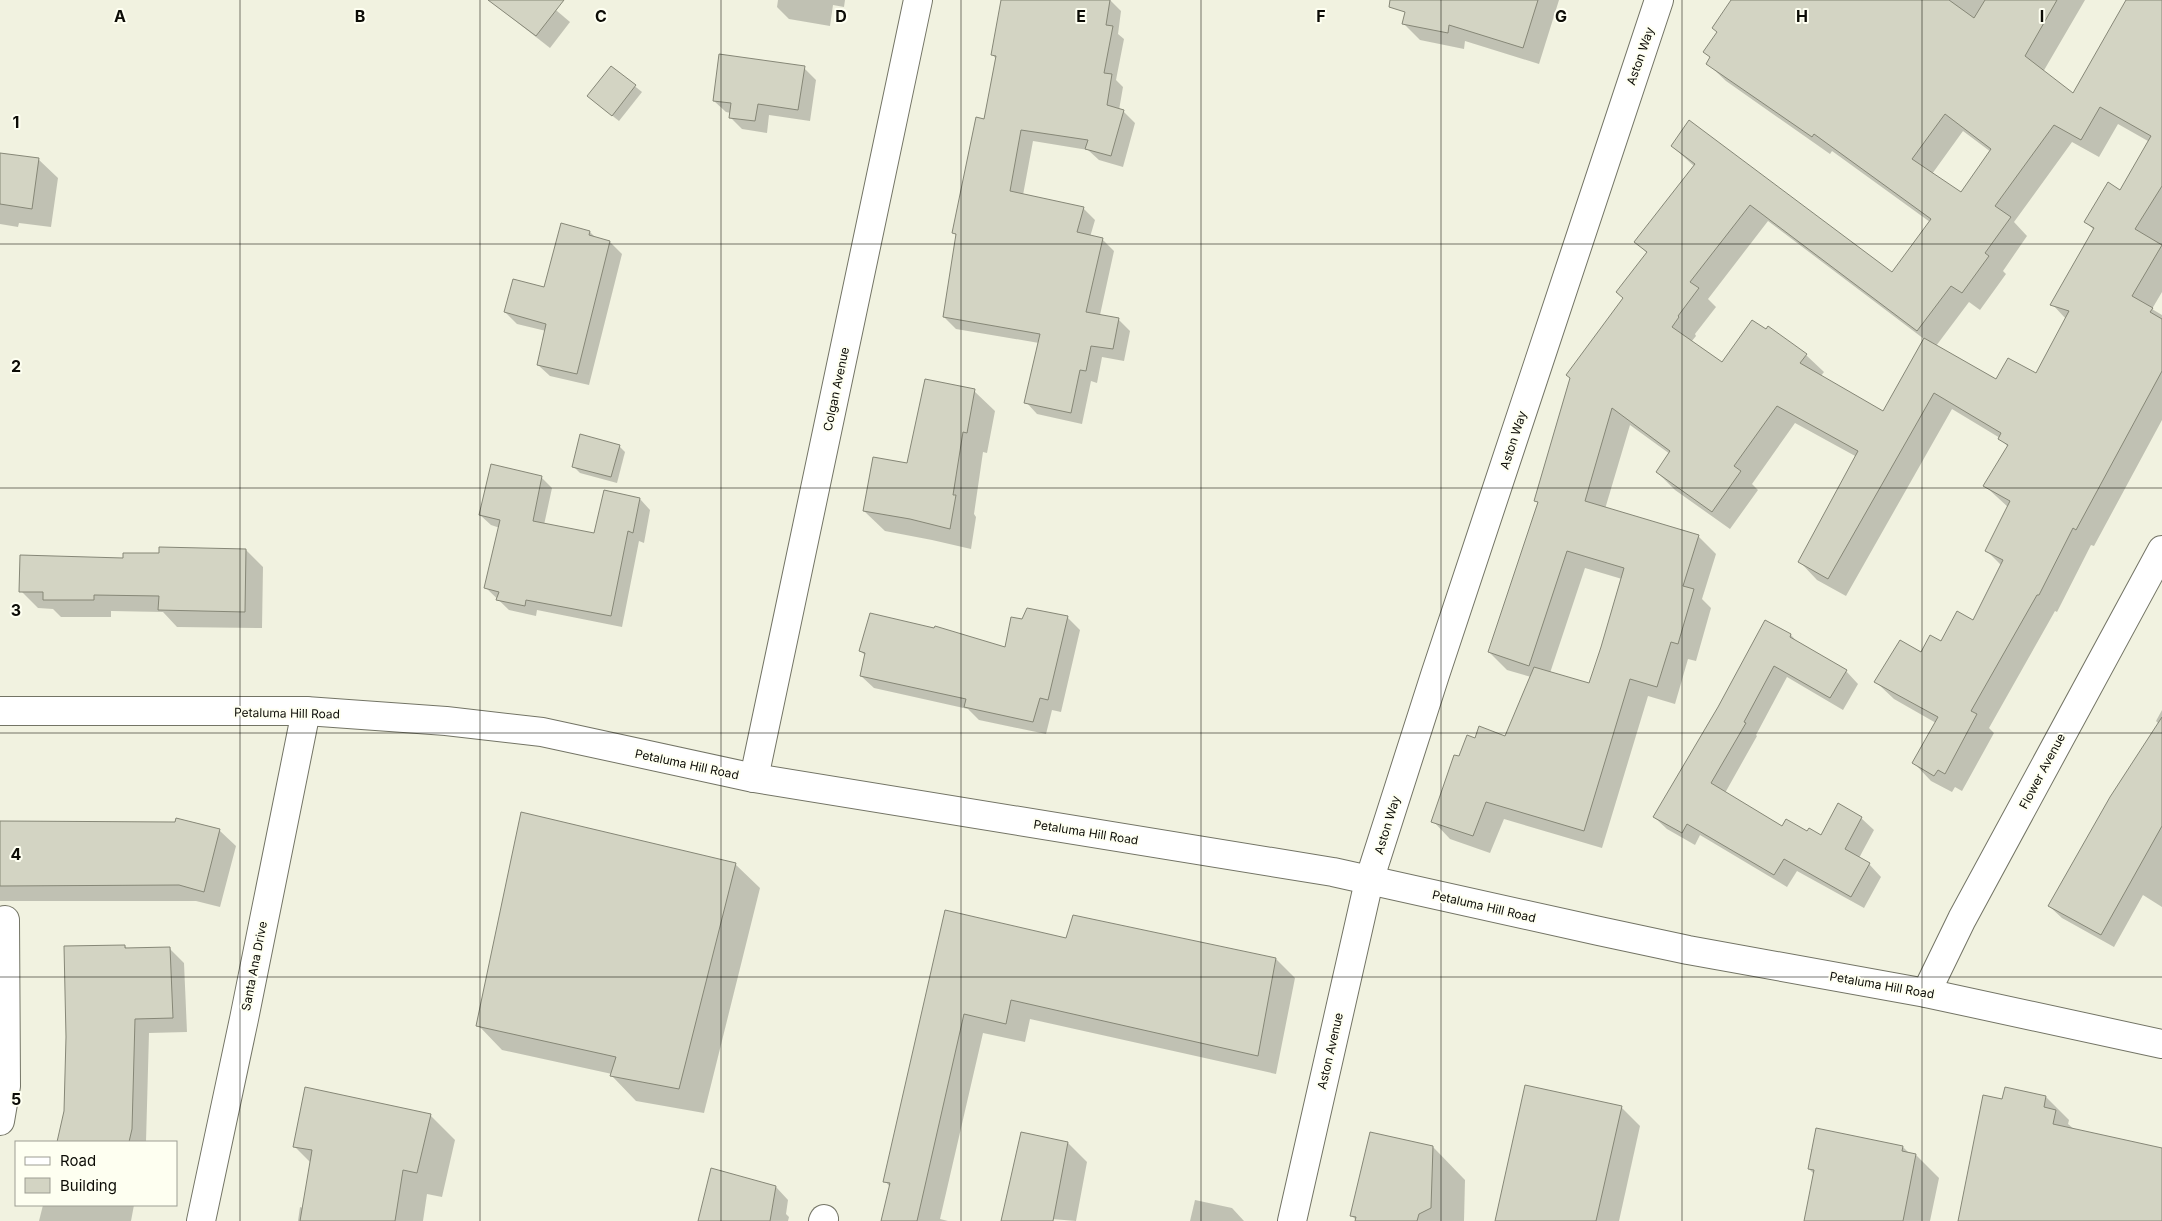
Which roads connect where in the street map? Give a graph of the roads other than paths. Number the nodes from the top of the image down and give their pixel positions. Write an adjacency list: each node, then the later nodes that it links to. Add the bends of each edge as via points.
1 (918, 0): 6 (main road, Colgan Avenue)
2 (1660, 0): 7 (main road, Aston Way)
3 (2162, 550): 9 (main road, Flower Avenue, via 1962,919)
4 (0, 711): 5 (main road, Petaluma Hill Road)
5 (306, 711): 6 (main road, Petaluma Hill Road, via 542,732); 12 (main road, Santa Ana Drive)
6 (754, 778): 7 (main road, Petaluma Hill Road, via 1324,870)
7 (1369, 881): 9 (main road, Petaluma Hill Road, via 1688,950); 13 (main road, Aston Avenue)
8 (0, 921): 11 (main road, via 5,920 6,1086)
9 (1926, 993): 10 (main road, Petaluma Hill Road)
10 (2162, 1044)
11 (0, 1120)
12 (200, 1221)
13 (1292, 1221)

